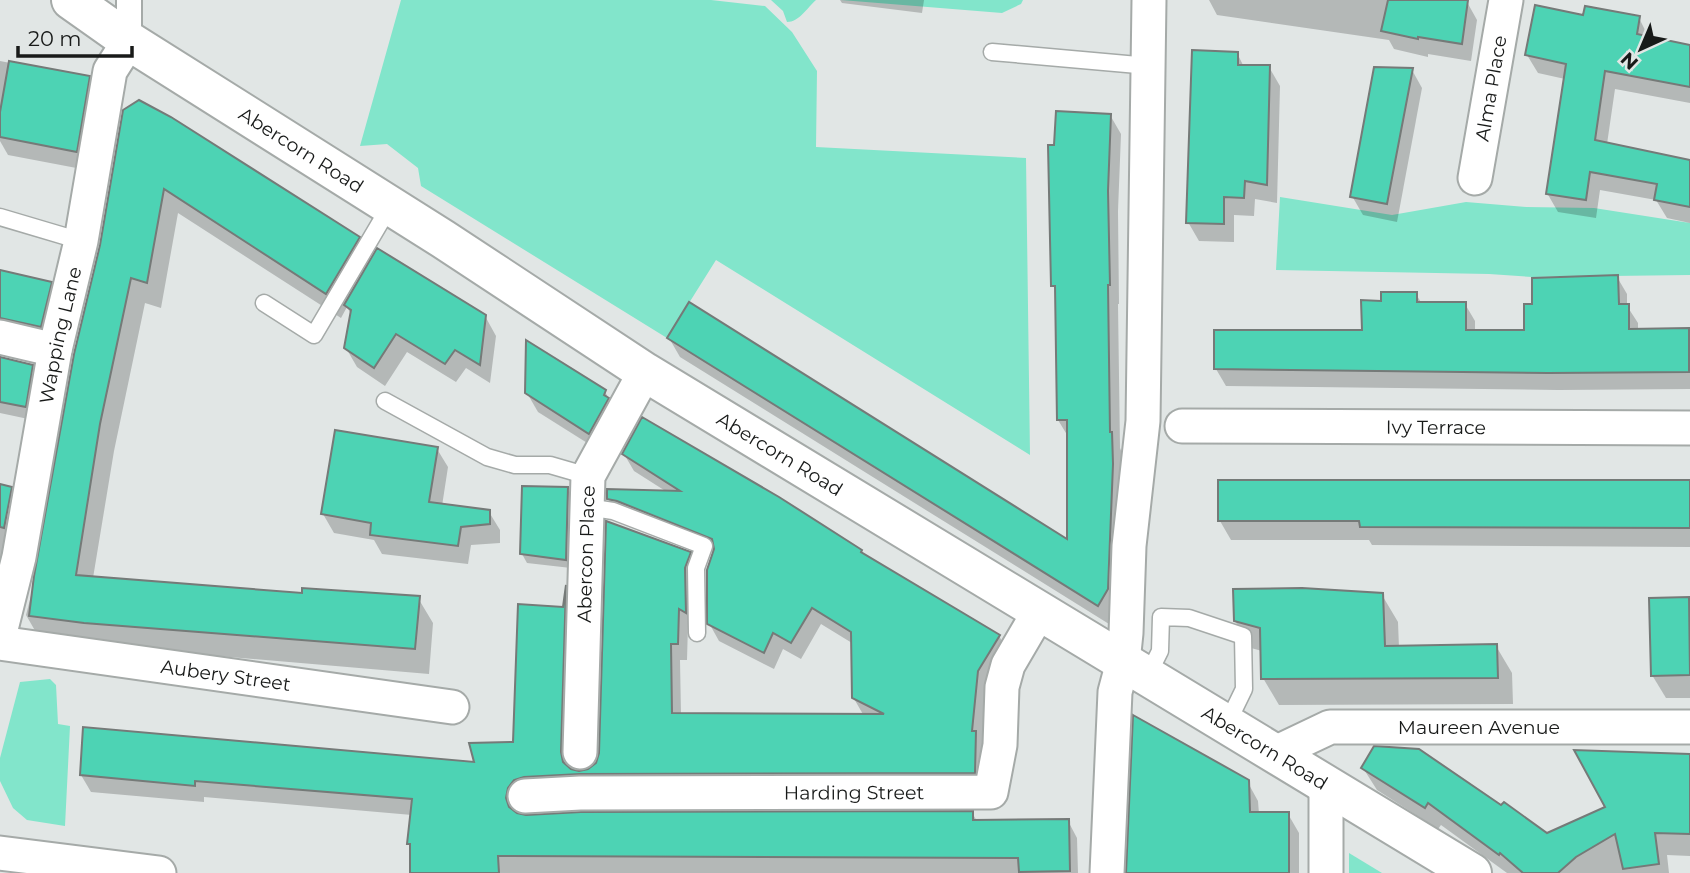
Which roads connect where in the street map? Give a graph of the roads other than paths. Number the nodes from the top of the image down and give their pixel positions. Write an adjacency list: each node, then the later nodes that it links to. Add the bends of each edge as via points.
1 (1149, 0): 6 (street)
2 (1506, 0): 7 (street, Alma Place)
3 (98, 4): 4 (main road, Abercorn Road)
4 (129, 41): 8 (main road, Abercorn Road); 10 (street, Wapping Lane, via 110,71)
5 (992, 52): 6 (lane)
6 (1149, 66): 24 (street, via 1143,421 1129,546)
7 (1475, 178)
8 (390, 206): 11 (lane, via 314,335); 14 (main road, Abercorn Road)
9 (0, 217): 10 (lane)
10 (81, 241): 13 (street, Wapping Lane)
11 (264, 303)
12 (0, 337): 13 (street)
13 (55, 350): 19 (street, Wapping Lane)
14 (645, 372): 18 (street, Abercon Place); 20 (main road, Abercorn Road)
15 (385, 401): 18 (lane, via 486,457 515,465 551,465)
16 (1182, 426): 17 (street, Ivy Terrace)
17 (1690, 428)
18 (588, 491): 22 (lane, via 613,511 704,546 696,568); 28 (street, Abercon Place)
19 (9, 555): 21 (street, Wapping Lane)
20 (1039, 612): 24 (main road, Abercorn Road); 31 (street, Harding Street, via 1008,665 1002,687 1000,746 991,792)
21 (0, 633)
22 (697, 633)
23 (0, 643): 25 (street, Aubery Street)
24 (1135, 670): 26 (main road, Abercorn Road); 26 (lane, via 1160,651 1161,617 1189,618 1243,636 1244,689); 34 (street, via 1115,692)
25 (452, 707)
26 (1226, 726): 29 (main road, Abercorn Road)
27 (1690, 727): 29 (street, Maureen Avenue, via 1330,727)
28 (580, 752)
29 (1273, 754): 30 (main road, Abercorn Road)
30 (1326, 786): 35 (street); 36 (main road, Abercorn Road)
31 (525, 796)
32 (0, 853): 33 (street)
33 (140, 872)
34 (1107, 873)
35 (1326, 873)
36 (1472, 873)

